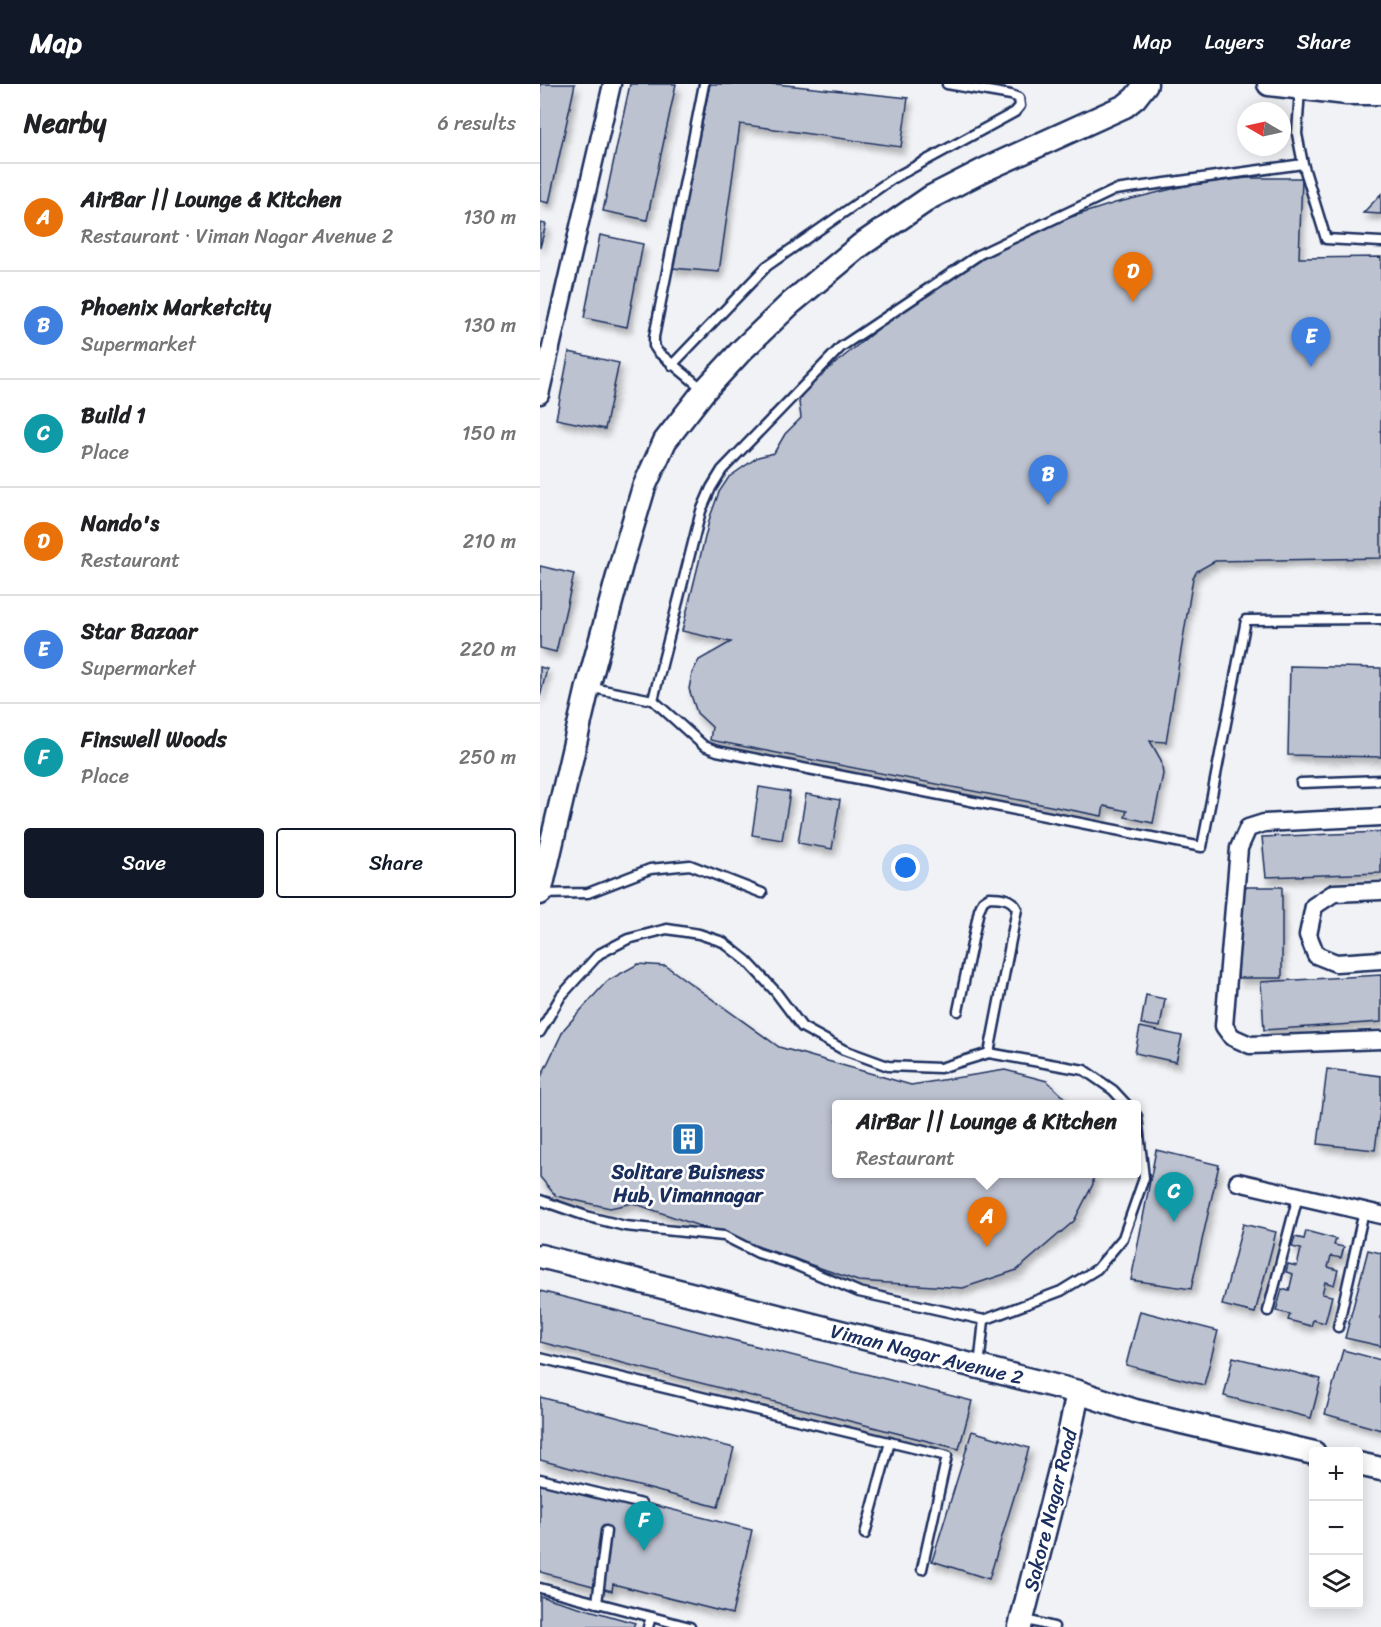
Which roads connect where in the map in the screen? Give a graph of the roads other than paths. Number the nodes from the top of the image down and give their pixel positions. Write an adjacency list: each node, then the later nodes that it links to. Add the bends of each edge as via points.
1 (612, 84): 12 (street)
2 (704, 84): 10 (lane, via 654,337 654,346)
3 (947, 84): 10 (lane, via 1011,95 1018,98 1020,106 891,179 767,266)
4 (1146, 84): 11 (street, via 1125,106 931,197 861,245 791,303)
5 (1269, 84): 6 (street)
6 (1300, 89): 7 (street); 8 (lane, via 1297,134)
7 (1381, 93)
8 (1303, 164): 9 (lane, via 1326,239); 15 (lane, via 1115,190 980,254 841,347 722,470 711,488 701,511)
9 (1381, 242)
10 (672, 365): 11 (lane)
11 (705, 391): 14 (street, via 665,441 644,487)
12 (540, 395)
13 (1381, 618): 15 (lane, via 1246,620 1202,847 717,751 704,746)
14 (588, 687): 15 (lane); 20 (street)
15 (653, 700)
16 (1381, 780): 17 (lane)
17 (1301, 783)
18 (1381, 817): 25 (street, via 1263,823 1248,828 1239,848 1224,1026 1233,1037 1250,1045)
19 (1381, 891): 22 (street, via 1334,893 1314,906 1308,935 1316,955 1336,963)
20 (540, 893): 21 (lane, via 588,893 650,869 690,865)
21 (762, 893)
22 (1381, 960)
23 (958, 1011): 26 (lane, via 979,910 989,897 1007,899 1017,909)
24 (540, 1032): 26 (lane, via 561,996 599,954 628,939 667,928 723,942 775,991 802,1027 844,1050 888,1066 940,1068)
25 (1381, 1040)
26 (989, 1053): 27 (lane, via 1084,1070)
27 (1122, 1100)
28 (1141, 1151): 36 (lane, via 1144,1178 1123,1238 1097,1269 1061,1291)
29 (1238, 1182): 30 (street)
30 (1298, 1196): 32 (street); 35 (lane)
31 (540, 1200): 36 (lane, via 625,1226 724,1236 859,1292)
32 (1364, 1211): 33 (street); 37 (lane)
33 (1381, 1215)
34 (540, 1256): 39 (street, Viman Nagar Avenue 2)
35 (1268, 1311)
36 (984, 1320): 39 (lane)
37 (1338, 1327)
38 (540, 1358): 41 (lane)
39 (979, 1367): 40 (street, Viman Nagar Avenue 2)
40 (1078, 1392): 42 (street, Viman Nagar Avenue 2, via 1135,1411); 53 (street, Sakore Nagar Road)
41 (890, 1442): 48 (lane); 49 (lane, via 947,1456)
42 (1309, 1452)
43 (1363, 1465): 44 (street)
44 (1381, 1469)
45 (540, 1479): 46 (lane)
46 (642, 1504)
47 (606, 1531): 51 (lane)
48 (865, 1533)
49 (922, 1569)
50 (540, 1588): 51 (lane)
51 (597, 1603): 52 (lane)
52 (651, 1617): 54 (lane); 55 (lane)
53 (1021, 1623): 56 (lane)
54 (648, 1627)
55 (690, 1627)
56 (1054, 1627)

